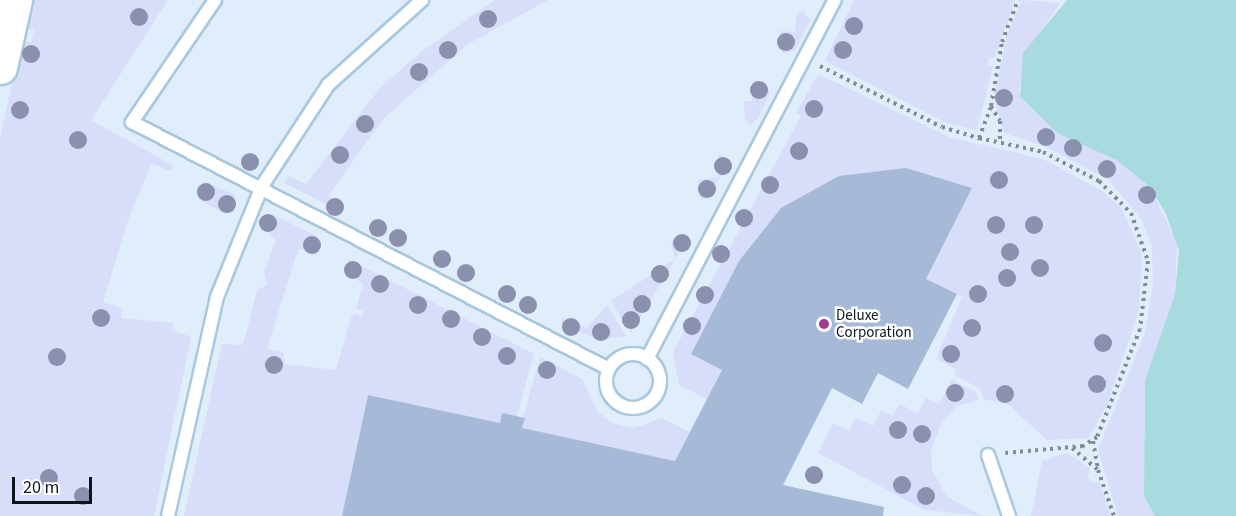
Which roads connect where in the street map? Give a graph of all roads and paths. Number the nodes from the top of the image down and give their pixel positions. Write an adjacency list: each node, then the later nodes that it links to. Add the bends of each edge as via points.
1 (15, 0): 7 (main road)
2 (215, 0): 11 (lane, via 132,122)
3 (422, 0): 11 (lane, via 328,86)
4 (835, 0): 6 (lane)
5 (1018, 0): 8 (path, via 1002,42)
6 (804, 59): 9 (path, via 942,127); 12 (lane)
7 (0, 67)
8 (991, 106): 9 (path); 10 (path, via 1000,122)
9 (979, 138): 10 (path)
10 (1000, 141): 14 (path, via 1043,152 1099,181 1125,206 1144,241 1149,277 1140,329 1110,414)
11 (262, 186): 13 (lane); 18 (lane, via 217,297)
12 (647, 358): 13 (lane, via 626,355); 13 (lane, via 657,367 660,384 645,406 626,408 611,398 606,380)
13 (609, 369)
14 (1093, 441): 15 (path); 17 (path)
15 (1072, 447): 16 (path); 17 (path)
16 (988, 455): 19 (lane)
17 (1098, 470): 20 (path)
18 (168, 516)
19 (1010, 516)
20 (1114, 516)

